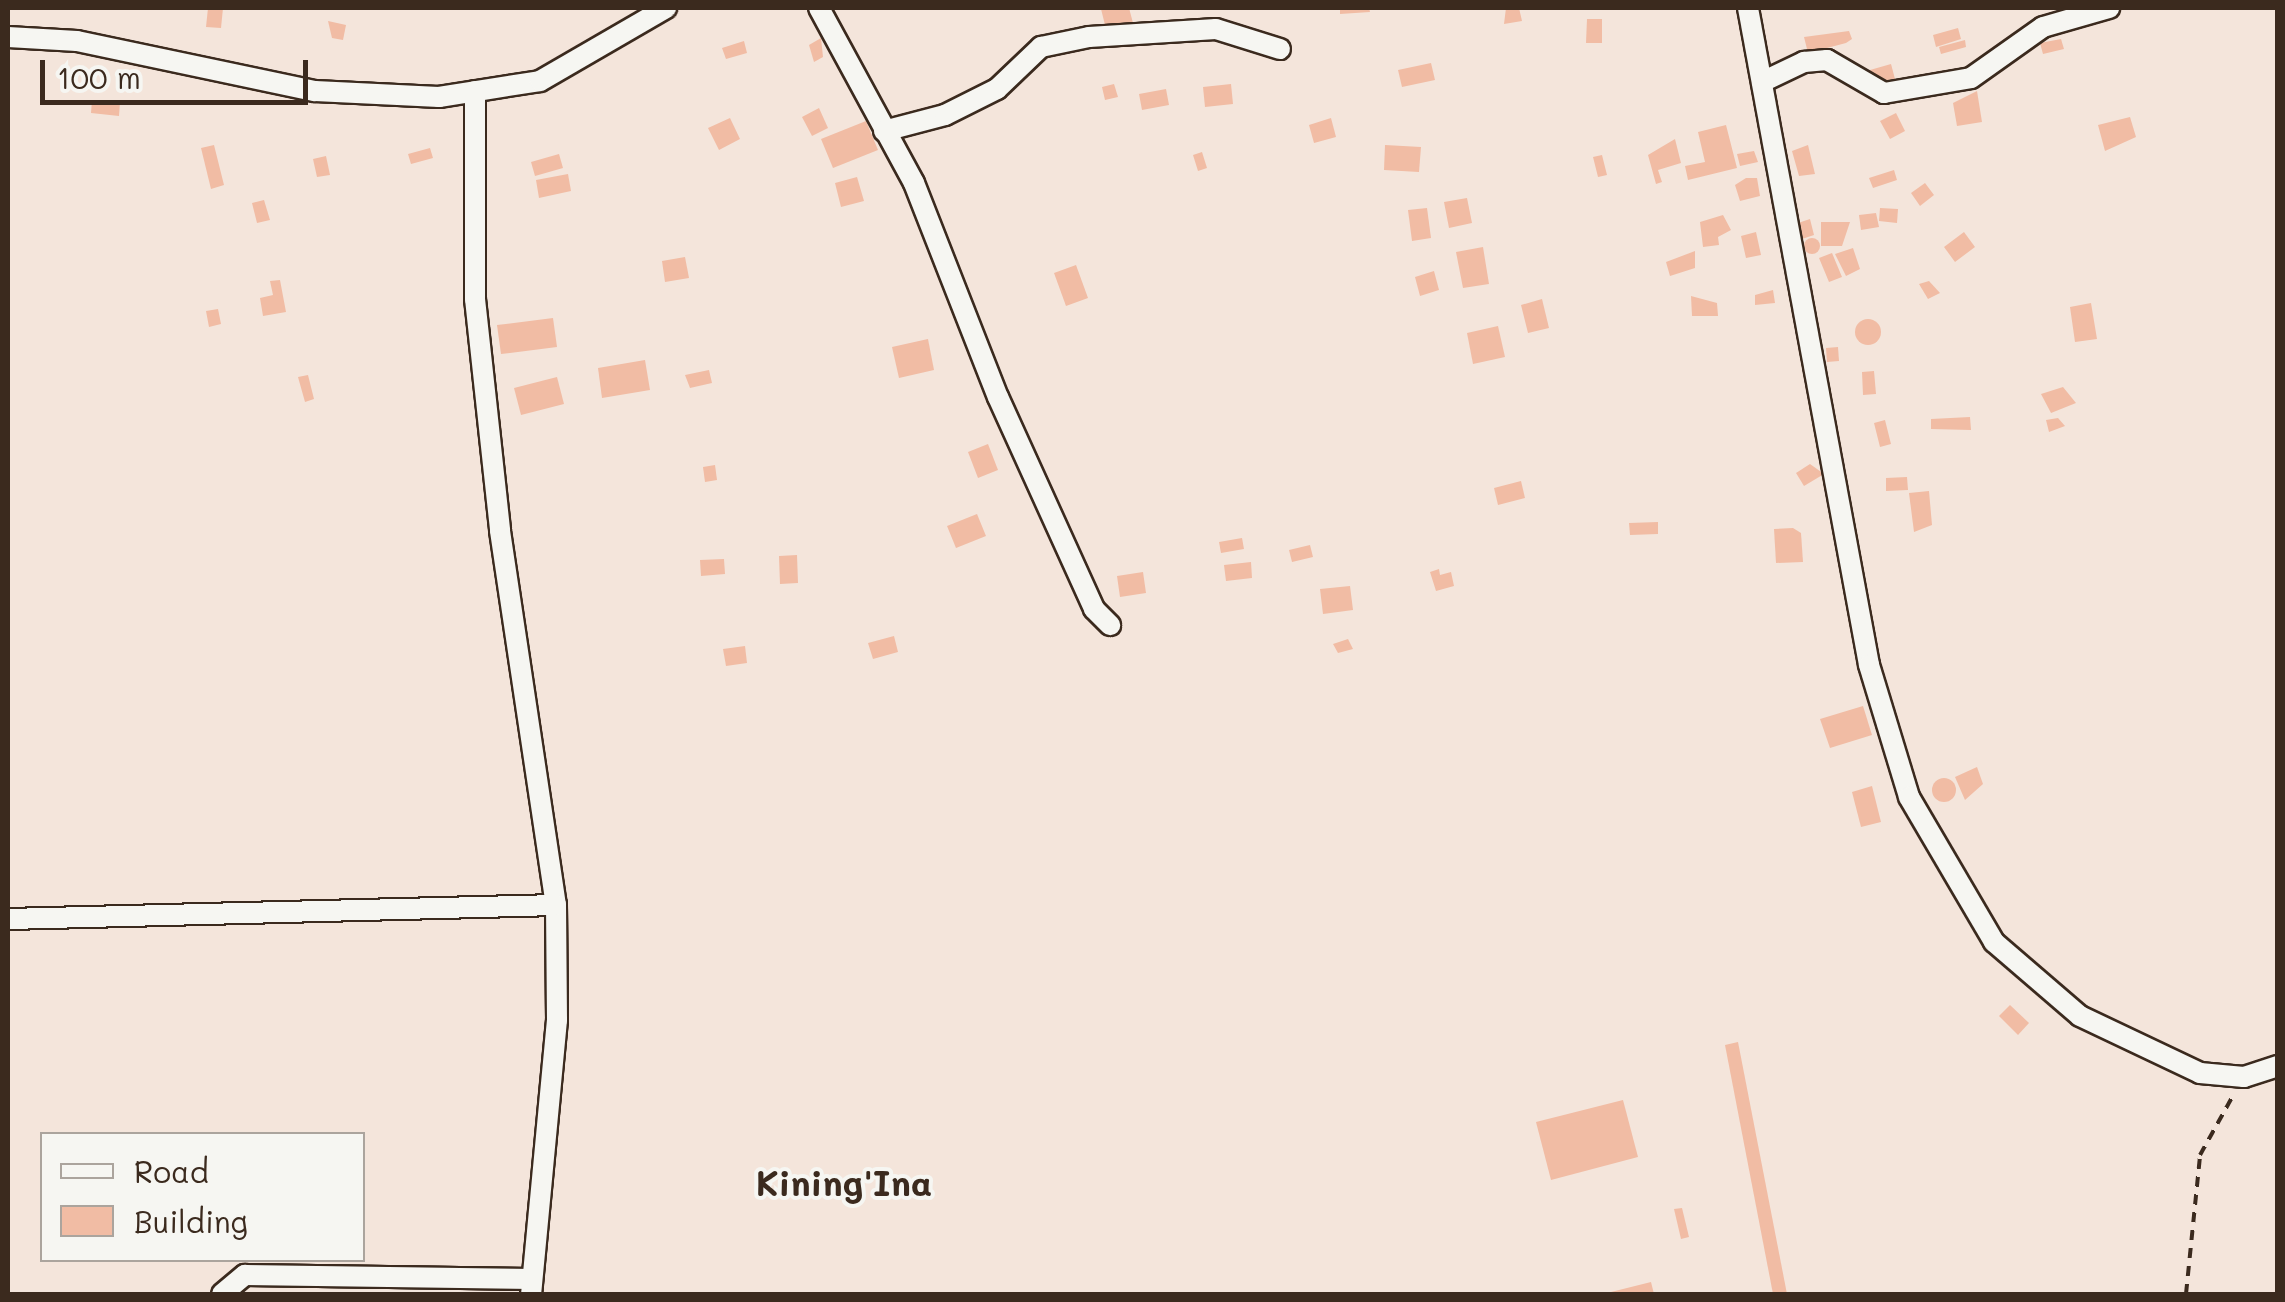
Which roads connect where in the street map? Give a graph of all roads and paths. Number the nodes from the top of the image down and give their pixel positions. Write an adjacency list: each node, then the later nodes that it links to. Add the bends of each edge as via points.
1 (666, 8): 8 (street, via 540,81)
2 (819, 8): 9 (street)
3 (1748, 8): 7 (street)
4 (2109, 8): 7 (street, via 2043,27 1971,78 1884,93 1827,60 1804,62)
5 (8, 37): 8 (street, via 78,40 316,91 439,97)
6 (1280, 49): 9 (street, via 1216,29 1040,47 997,89 946,115)
7 (1762, 82): 14 (street, via 1869,665 1909,797 1994,942 2080,1016 2200,1074)
8 (475, 92): 11 (street, via 475,299 508,588)
9 (884, 131): 10 (street, via 914,183 1094,608)
10 (1110, 624)
11 (556, 905): 12 (street); 15 (street, via 557,1020)
12 (8, 919)
13 (2278, 1066): 14 (street)
14 (2244, 1077): 17 (path, via 2200,1154)
15 (531, 1287): 16 (street, via 245,1274)
16 (222, 1294)
17 (2186, 1294)

